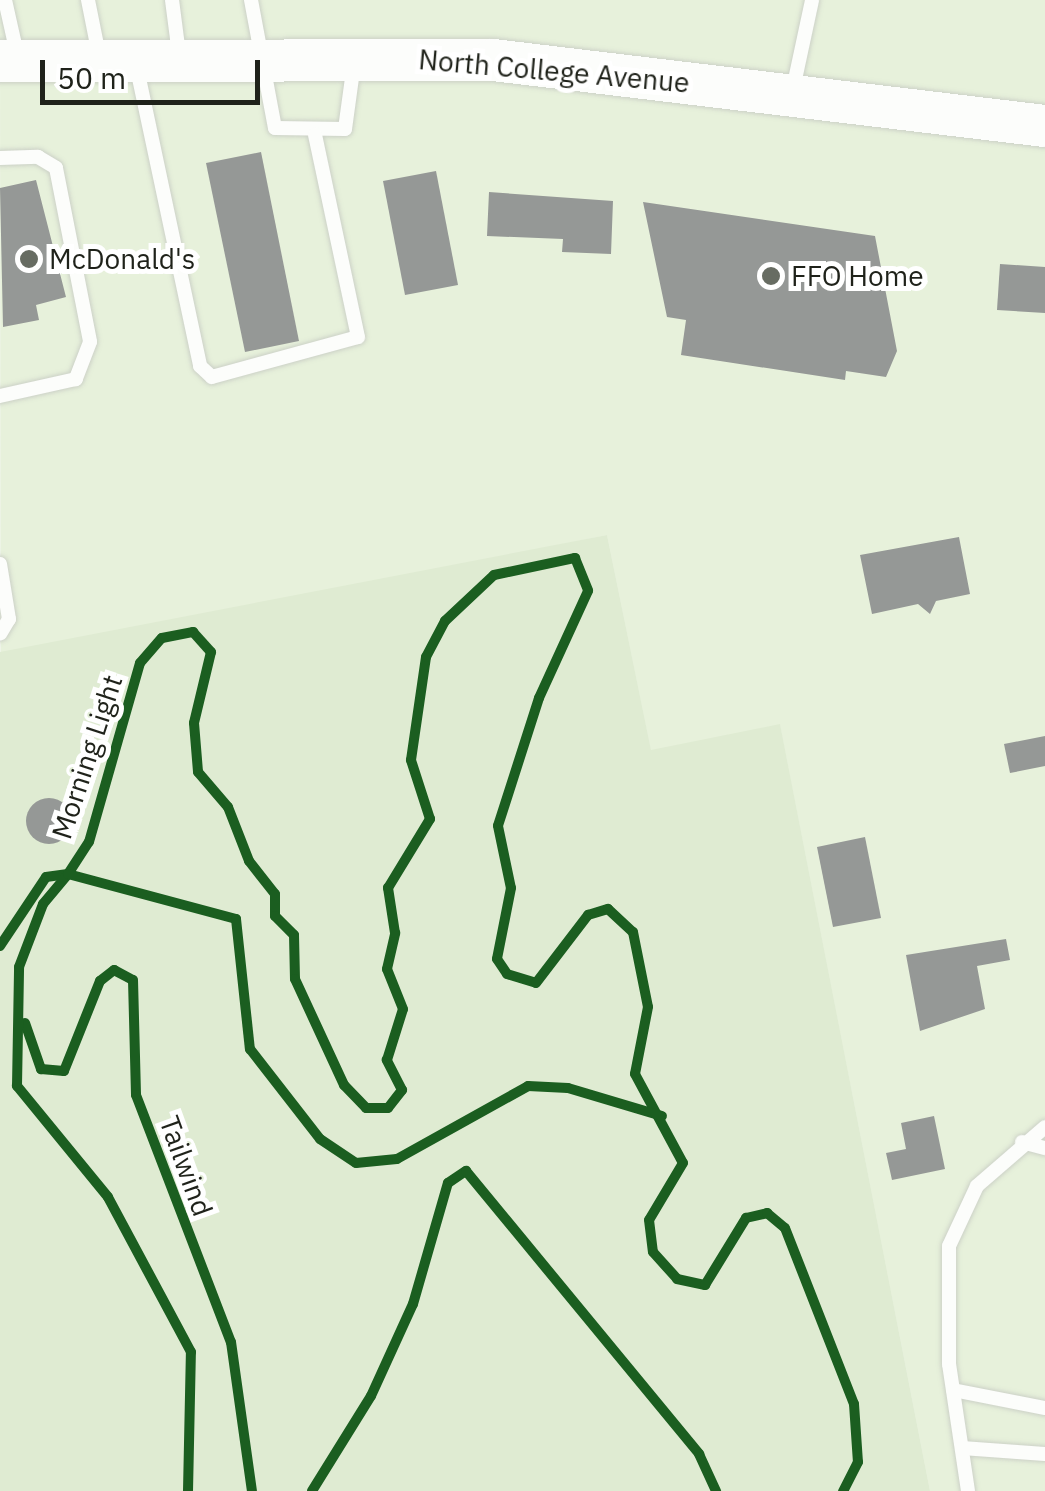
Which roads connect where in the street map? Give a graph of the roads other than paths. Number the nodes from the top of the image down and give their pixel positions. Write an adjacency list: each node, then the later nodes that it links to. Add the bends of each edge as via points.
1 (5, 0): 10 (lane)
2 (88, 0): 8 (lane)
3 (172, 0): 9 (lane)
4 (250, 0): 6 (lane)
5 (812, 0): 11 (lane)
6 (259, 58): 7 (main road, North College Avenue); 9 (main road, North College Avenue); 13 (lane, via 275,128)
7 (355, 58): 11 (main road, North College Avenue, via 493,60); 13 (lane, via 345,129)
8 (118, 60): 9 (main road, North College Avenue); 10 (main road, North College Avenue); 13 (lane, via 200,366 212,377 358,337)
9 (180, 60)
10 (9, 61)
11 (792, 95): 12 (main road, North College Avenue)
12 (1045, 126)
13 (315, 135)
14 (0, 158): 15 (lane, via 38,158 56,168 90,342 76,379)
15 (0, 396)
16 (0, 564): 17 (lane, via 10,619)
17 (0, 634)
18 (1045, 1127): 19 (lane)
19 (1022, 1142): 20 (lane); 21 (lane, via 977,1186 949,1246)
20 (1045, 1148)
21 (952, 1390): 22 (lane); 23 (lane)
22 (1045, 1408)
23 (962, 1448): 24 (lane); 25 (lane)
24 (1045, 1454)
25 (968, 1491)

